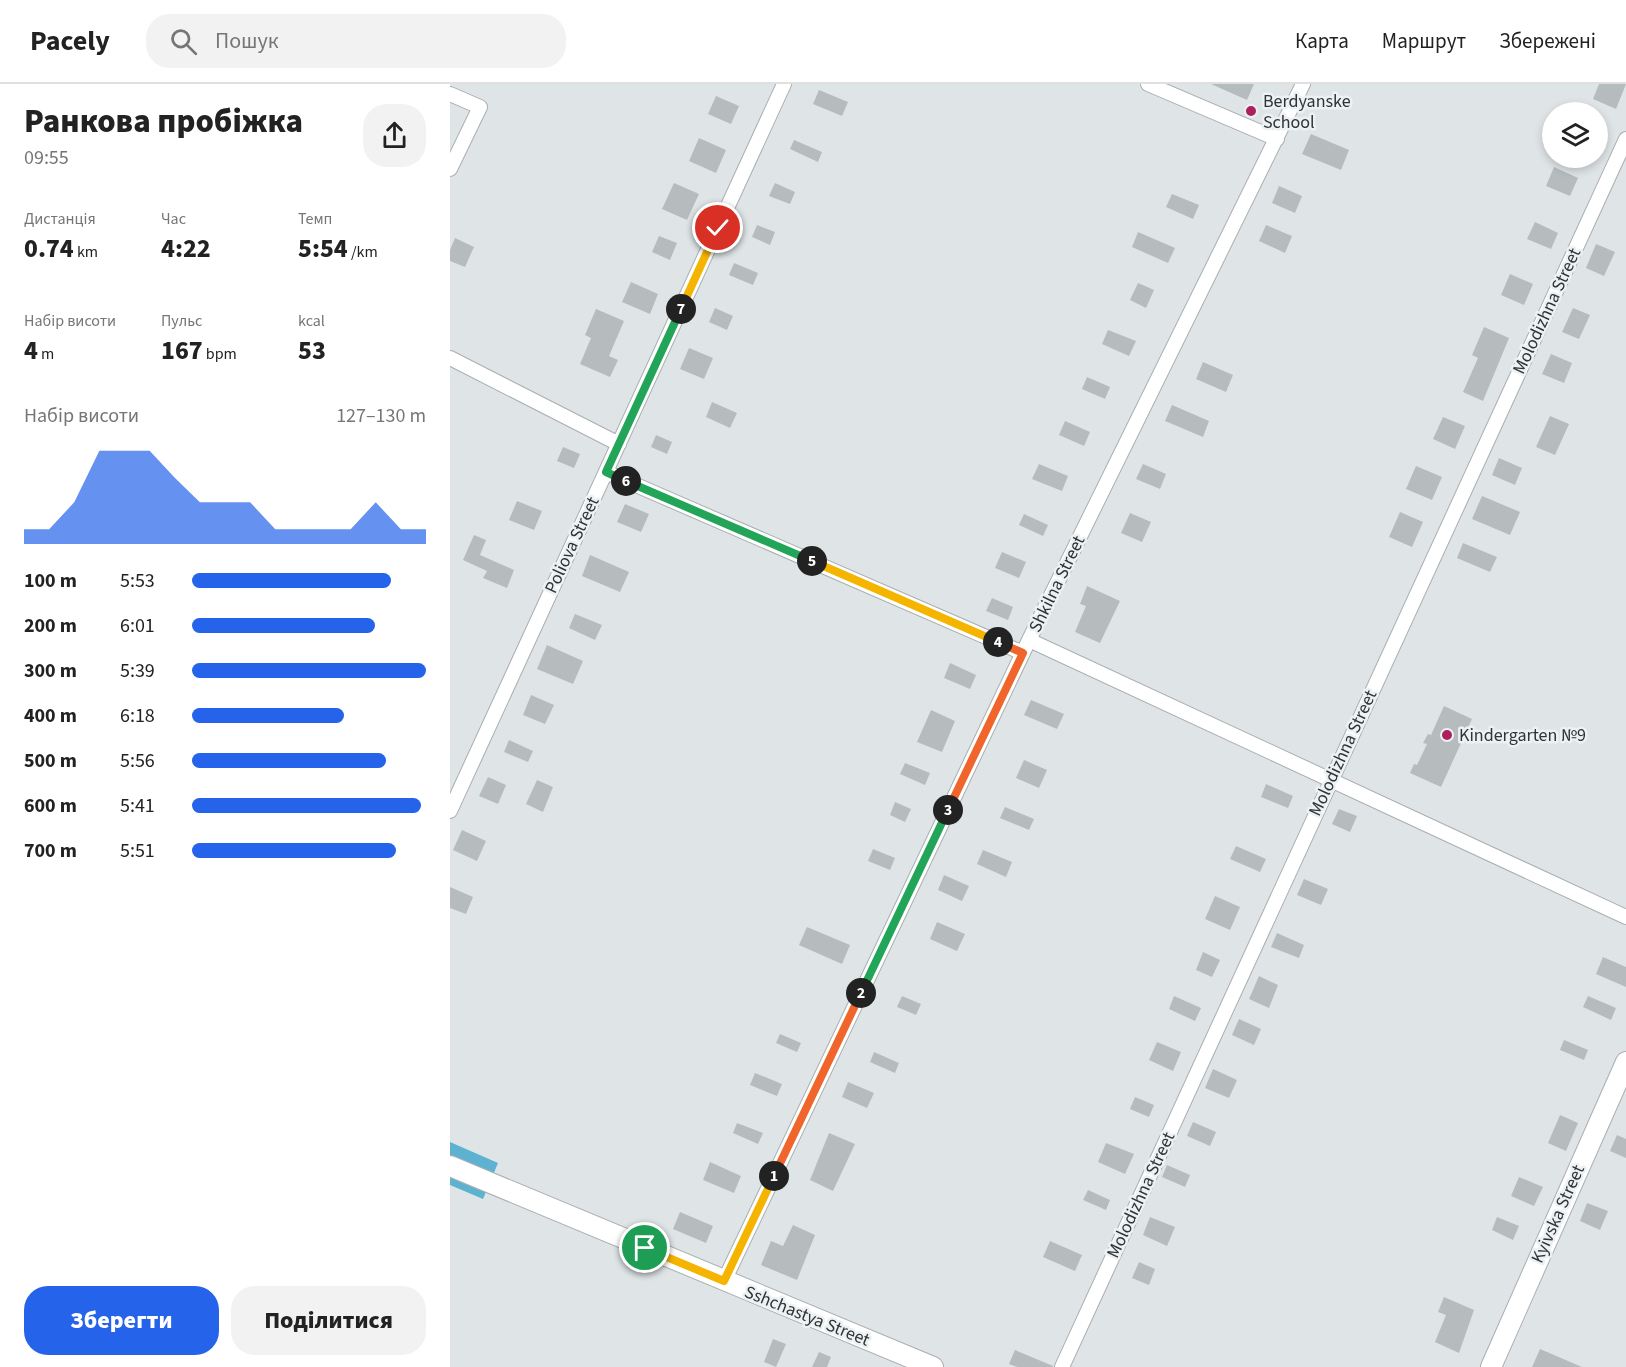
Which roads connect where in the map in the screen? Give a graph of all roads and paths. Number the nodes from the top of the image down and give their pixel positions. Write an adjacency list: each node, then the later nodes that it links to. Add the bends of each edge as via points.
1 (784, 84): 9 (street, Poliova Street)
2 (1148, 84): 5 (street)
3 (1303, 84): 5 (street, Shkilna Street)
4 (450, 94): 7 (street, via 480,107)
5 (1277, 139): 11 (street, Shkilna Street)
6 (1626, 139): 12 (street, Molodizhna Street)
7 (450, 169)
8 (450, 358): 9 (street)
9 (619, 444): 10 (street, Poliova Street)
10 (606, 472): 11 (street); 13 (street, Poliova Street)
11 (1026, 646): 12 (street); 17 (street, Shkilna Street)
12 (1330, 780): 14 (street); 19 (street, Molodizhna Street)
13 (450, 811)
14 (1626, 917)
15 (1626, 1062): 20 (street, Kyivska Street)
16 (450, 1166): 17 (street, Sshchastya Street)
17 (724, 1281): 18 (street, Sshchastya Street)
18 (933, 1367)
19 (1062, 1367)
20 (1491, 1367)

